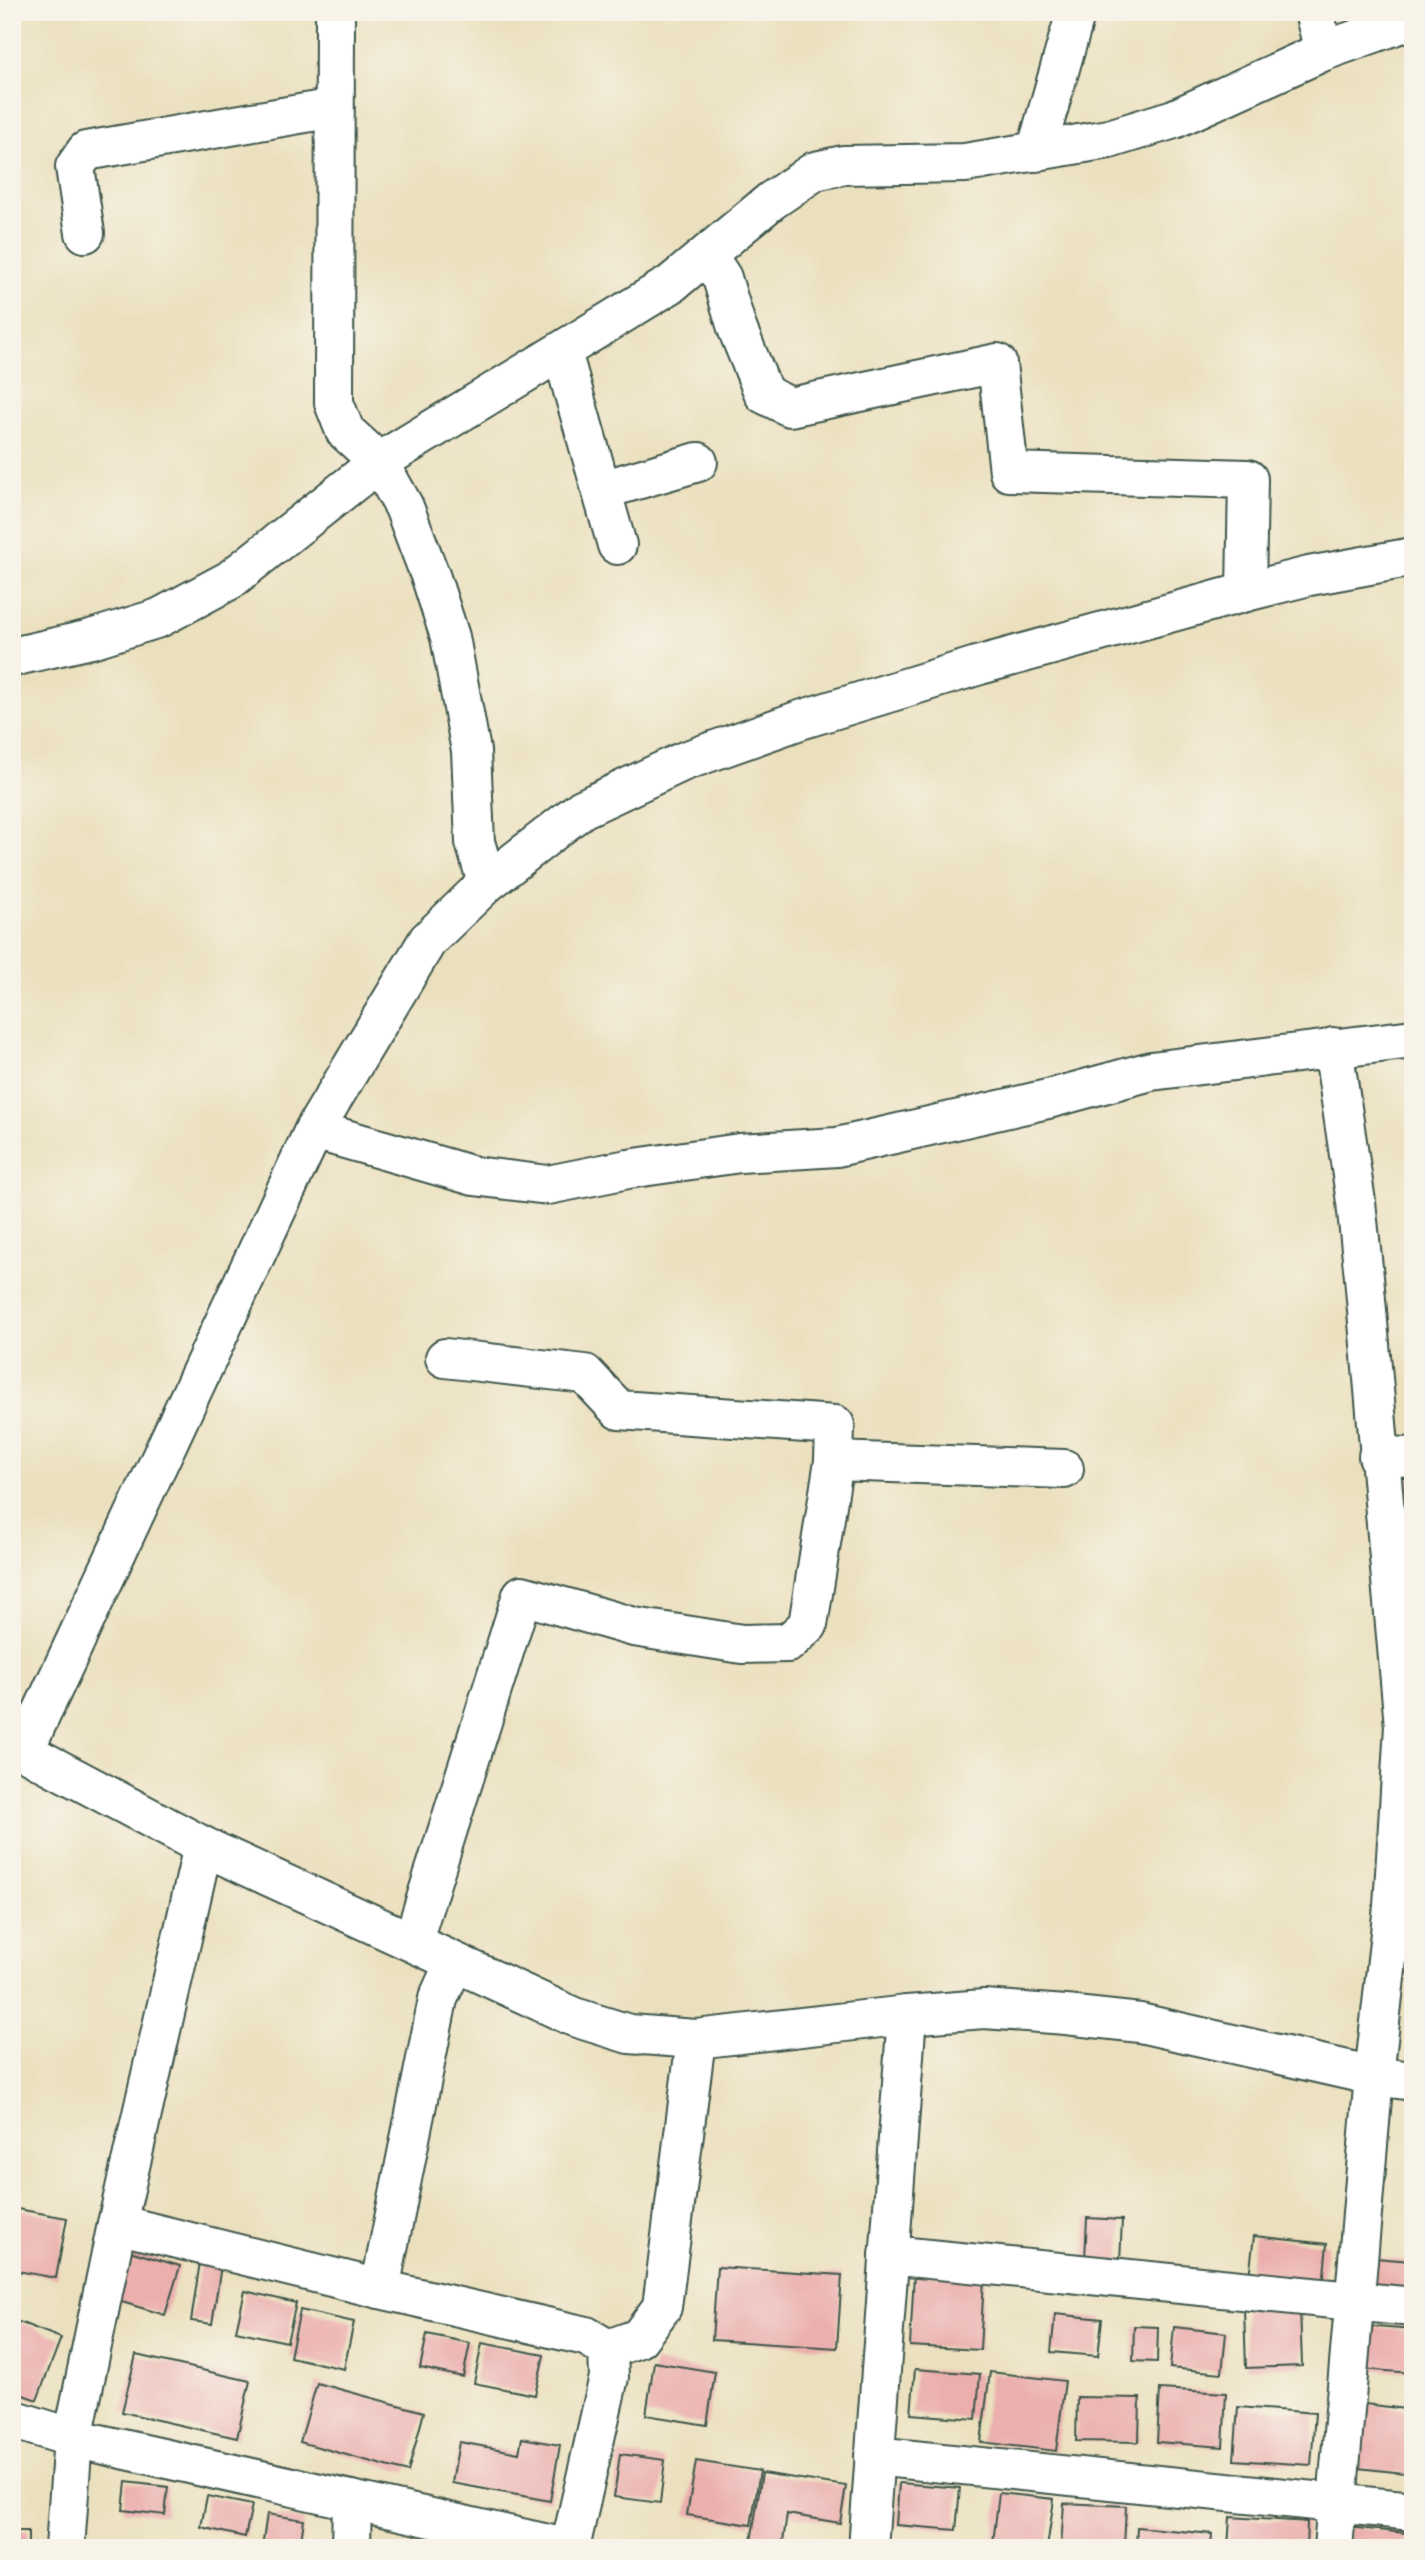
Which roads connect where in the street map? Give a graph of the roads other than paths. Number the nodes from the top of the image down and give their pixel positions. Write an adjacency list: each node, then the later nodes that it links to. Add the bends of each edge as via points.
1 (335, 12): 6 (street)
2 (1076, 12): 7 (street)
3 (1314, 12): 5 (street)
4 (1413, 19): 5 (street)
5 (1324, 51): 7 (street, via 1174,119 1109,139)
6 (334, 108): 8 (street, via 86,151 75,167); 11 (street, via 334,403 345,430)
7 (1036, 152): 9 (street, via 965,163 843,165 815,171)
8 (85, 233)
9 (706, 255): 10 (street, via 671,284); 16 (street, via 722,278 764,394 790,407 997,363 1009,472 1248,479)
10 (562, 352): 11 (street); 13 (street)
11 (379, 462): 17 (street, via 230,580 159,618); 18 (street, via 404,508 450,637 471,751 475,842)
12 (698, 462): 13 (street)
13 (602, 489): 14 (street)
14 (617, 545)
15 (1413, 557): 16 (street)
16 (1245, 592): 18 (street, via 967,668 682,762 582,809)
17 (12, 657)
18 (487, 883): 21 (street, via 428,940)
19 (1413, 1039): 20 (street)
20 (1333, 1047): 21 (street, via 1151,1071 837,1147 727,1155 548,1185 474,1176); 23 (street)
21 (314, 1130): 27 (street)
22 (445, 1358): 24 (street, via 584,1374 619,1410 835,1425)
23 (1395, 1457): 26 (street)
24 (834, 1461): 25 (street); 29 (street, via 808,1625 788,1643 742,1644 634,1627 522,1595)
25 (1064, 1469)
26 (1408, 1726): 33 (street)
27 (18, 1748): 28 (street)
28 (203, 1846): 29 (street); 35 (street)
29 (413, 1940): 30 (street)
30 (454, 1963): 32 (street, via 596,2024 629,2034); 37 (street, via 438,2000)
31 (907, 2015): 32 (street); 33 (street, via 984,2009 1140,2023); 36 (street)
32 (696, 2039): 40 (street, via 662,2307 639,2338)
33 (1374, 2076): 34 (street); 38 (street)
34 (1413, 2081)
35 (117, 2224): 37 (street); 42 (street)
36 (889, 2255): 38 (street); 43 (street)
37 (380, 2289): 40 (street, via 586,2336)
38 (1353, 2301): 39 (street); 45 (street)
39 (1413, 2307)
40 (608, 2349): 49 (street, via 609,2377)
41 (12, 2419): 42 (street)
42 (73, 2438): 44 (street); 47 (street)
43 (874, 2456): 45 (street); 50 (street)
44 (352, 2500): 48 (street); 49 (street)
45 (1336, 2504): 46 (street); 51 (street)
46 (1413, 2511)
47 (65, 2548)
48 (351, 2548)
49 (568, 2548)
50 (868, 2548)
51 (1332, 2548)

